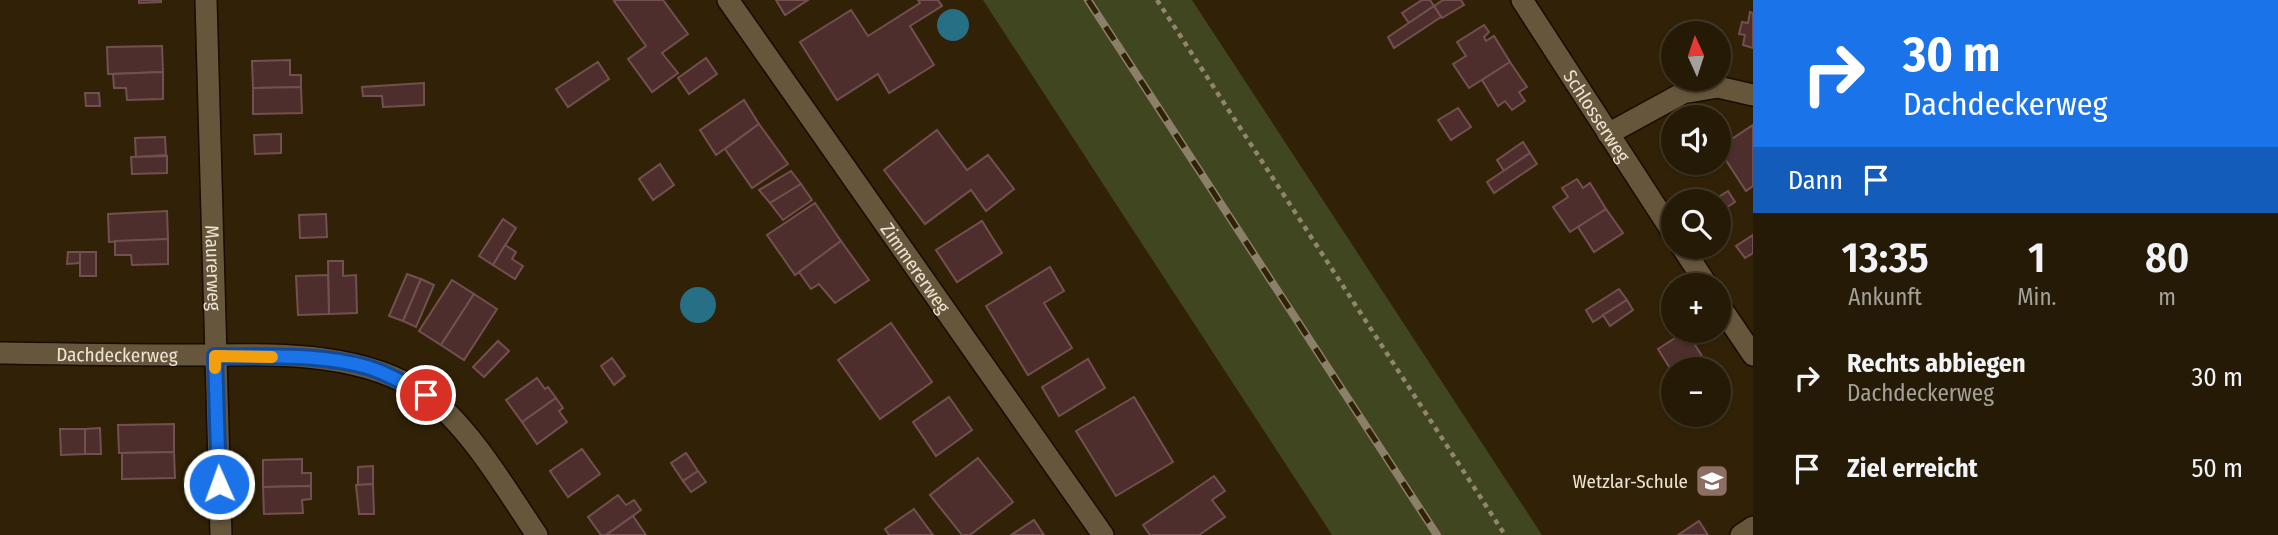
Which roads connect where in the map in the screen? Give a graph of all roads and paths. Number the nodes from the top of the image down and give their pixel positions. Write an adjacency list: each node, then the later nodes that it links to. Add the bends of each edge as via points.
1 (206, 0): 11 (lane, Maurerweg)
2 (728, 0): 15 (lane, Zimmererweg)
3 (1157, 0): 16 (path)
4 (1522, 0): 6 (lane, Schlosserweg)
5 (1753, 95): 6 (lane, via 1718,87 1683,93)
6 (1608, 134): 7 (lane, Schlosserweg)
7 (1661, 215)
8 (1731, 322): 10 (lane)
9 (0, 354): 11 (lane, Dachdeckerweg)
10 (1753, 355)
11 (215, 356): 13 (lane, Maurerweg); 14 (lane, Dachdeckerweg, via 338,361 369,367 426,395 459,426)
12 (1753, 527): 17 (lane)
13 (221, 535)
14 (537, 535)
15 (1103, 535)
16 (1505, 535)
17 (1741, 535)

